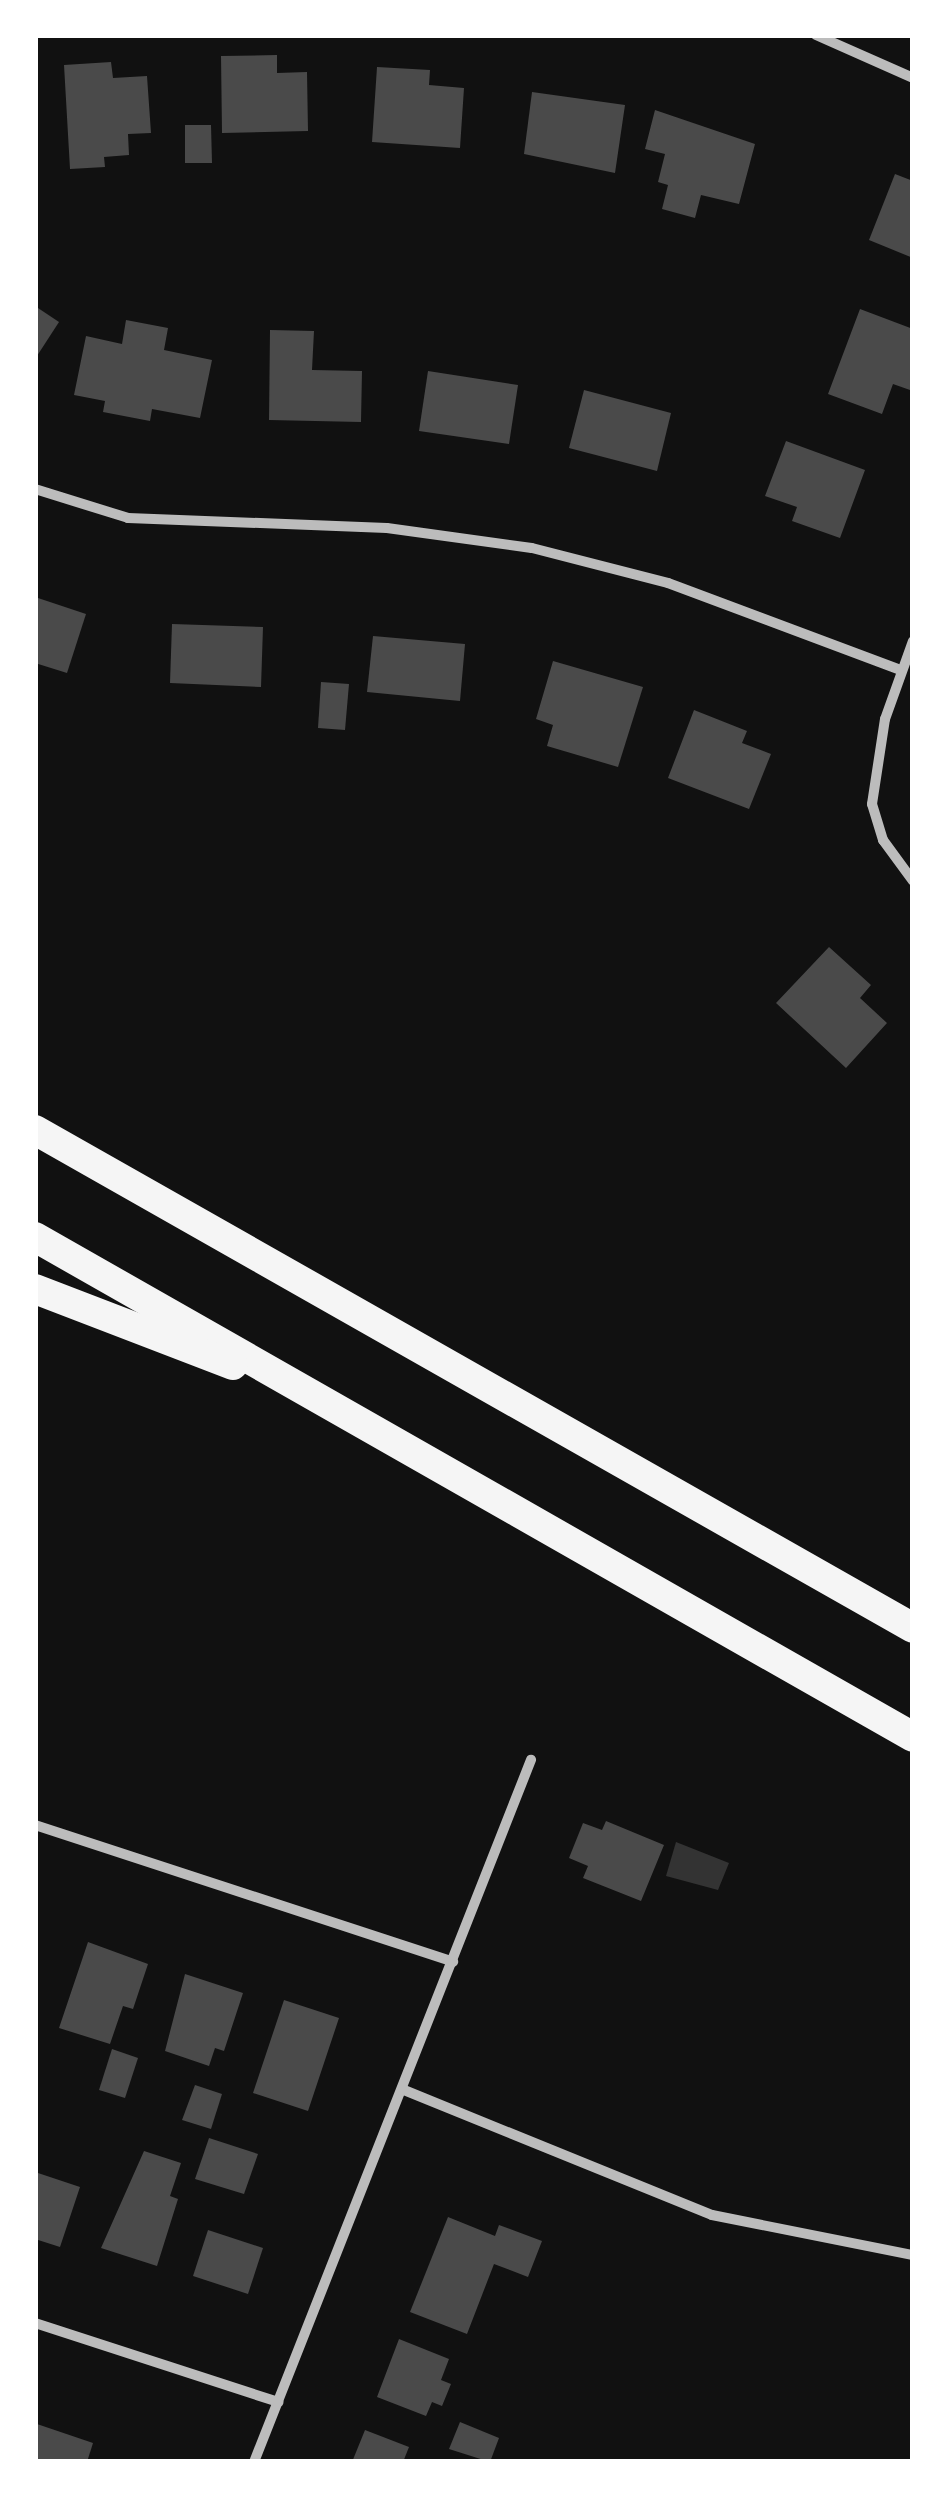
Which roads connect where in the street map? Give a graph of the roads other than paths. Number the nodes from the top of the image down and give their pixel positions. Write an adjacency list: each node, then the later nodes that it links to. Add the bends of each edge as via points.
1 (816, 35): 2 (street)
2 (913, 78)
3 (35, 488): 5 (street, via 128,518 387,528 532,548 668,583)
4 (913, 641): 5 (street)
5 (901, 670): 6 (street, via 874,763 872,804 883,840)
6 (913, 880)
7 (35, 1130): 11 (highway)
8 (35, 1237): 10 (highway)
9 (35, 1289): 10 (highway)
10 (331, 1403): 12 (highway)
11 (913, 1628)
12 (913, 1737)
13 (531, 1760): 15 (street)
14 (35, 1825): 15 (street)
15 (453, 1962): 16 (street)
16 (404, 2090): 17 (street, via 712,2216); 19 (street)
17 (913, 2255)
18 (35, 2323): 19 (street)
19 (278, 2402): 20 (street)
20 (254, 2462)

